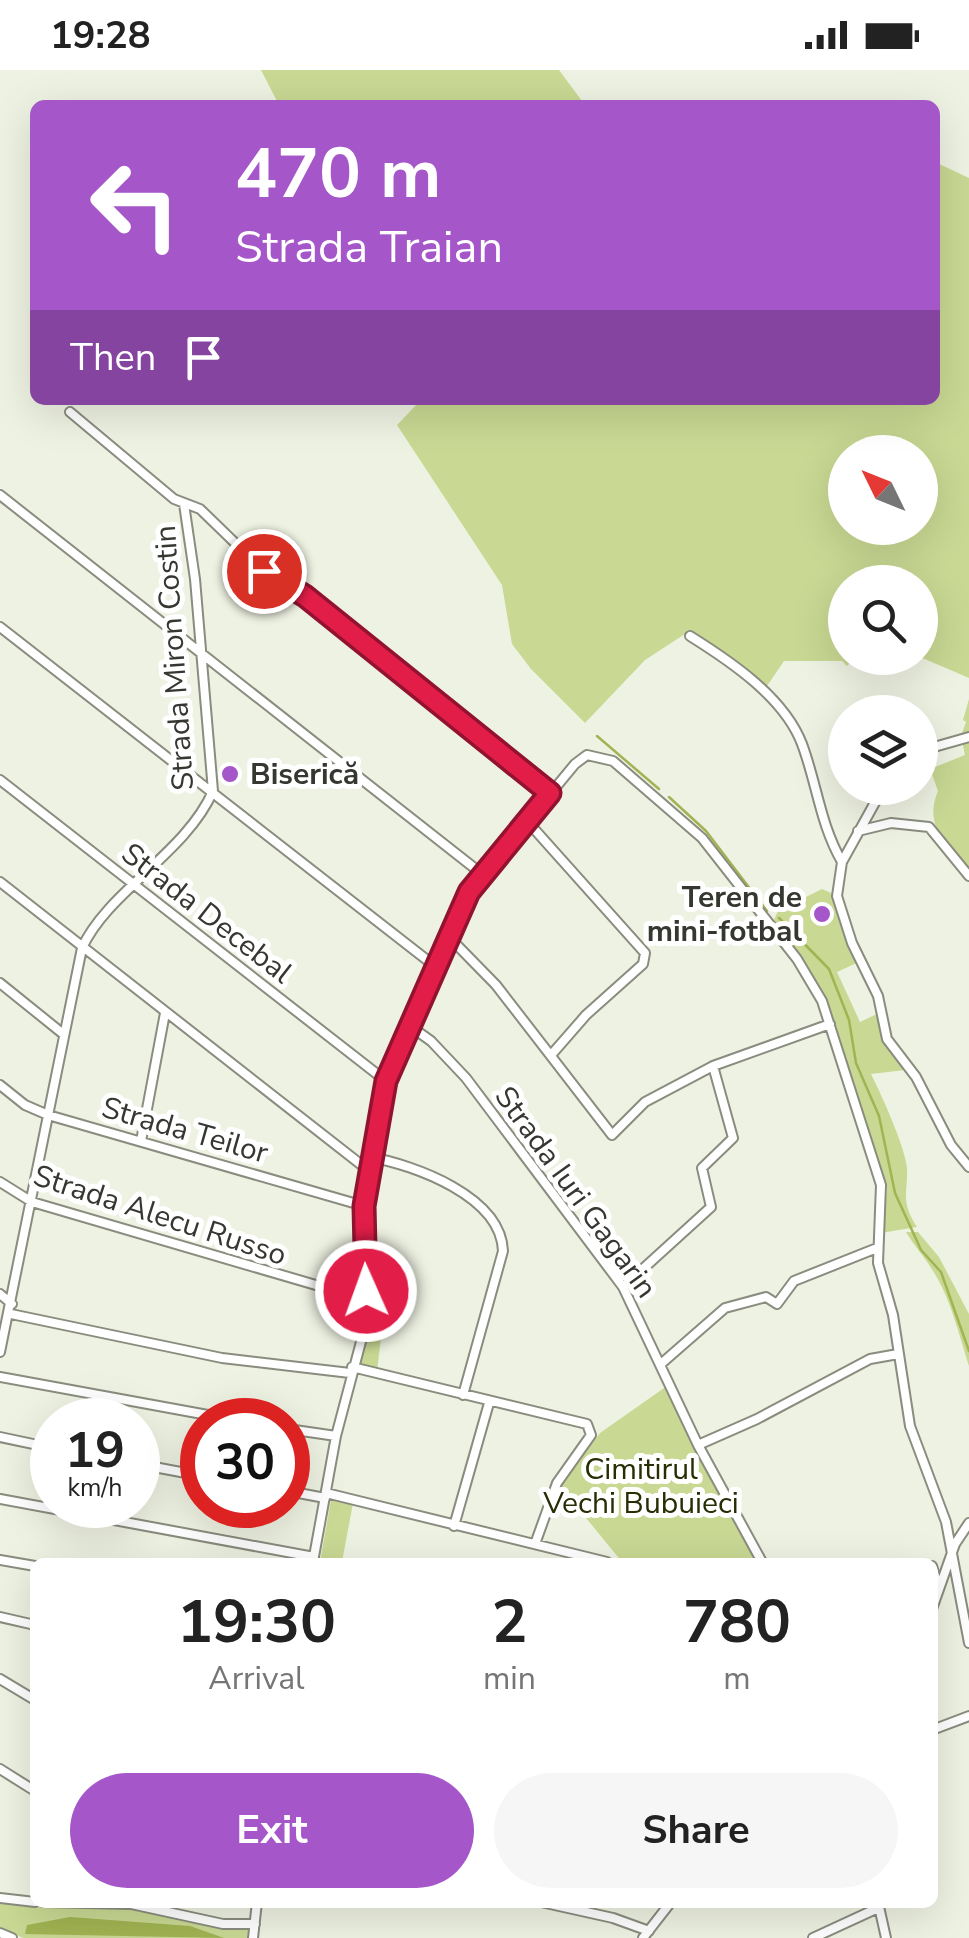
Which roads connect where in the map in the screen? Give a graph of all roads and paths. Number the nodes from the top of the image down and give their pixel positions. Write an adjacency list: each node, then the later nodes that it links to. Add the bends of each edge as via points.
1 (70, 412): 3 (street)
2 (0, 495): 6 (street)
3 (184, 504): 6 (street, Strada Miron Costin); 11 (street, via 200,508 264,571 305,596)
4 (0, 627): 10 (street)
5 (690, 636): 15 (street, via 724,658 793,726)
6 (201, 652): 10 (street, Strada Miron Costin); 16 (street)
7 (969, 737): 8 (street)
8 (938, 746)
9 (0, 780): 19 (street, Strada Decebal)
10 (213, 791): 19 (street, Strada Miron Costin); 22 (street)
11 (550, 793): 13 (street); 25 (street, via 587,755 612,761 702,838 796,960)
12 (873, 805): 14 (street)
13 (527, 821): 16 (street); 28 (street, via 641,944 645,959)
14 (858, 831): 15 (street); 17 (street, via 890,824 929,827)
15 (842, 862): 35 (street, via 836,884 842,915 872,981 888,1039)
16 (482, 874): 20 (street)
17 (969, 876)
18 (0, 882): 21 (street)
19 (135, 886): 21 (street, Strada Miron Costin); 30 (street, Strada Decebal)
20 (449, 936): 22 (street); 28 (street)
21 (82, 948): 24 (street); 27 (street, Strada Miron Costin)
22 (436, 967): 26 (street)
23 (0, 983): 27 (street)
24 (164, 1013): 33 (street); 36 (street)
25 (830, 1024): 29 (street); 40 (street, via 881,1185)
26 (410, 1026): 30 (street); 41 (street, Strada Iuri Gagarin, via 466,1078)
27 (62, 1033): 32 (street, Strada Miron Costin)
28 (552, 1054): 29 (street, via 612,1135 645,1102)
29 (714, 1066): 41 (street, via 732,1138 702,1168 711,1207)
30 (386, 1081): 34 (street)
31 (0, 1085): 32 (street, Strada Teilor)
32 (48, 1115): 33 (street, Strada Teilor); 38 (street, Strada Miron Costin)
33 (141, 1141): 39 (street, Strada Teilor)
34 (370, 1157): 36 (street); 50 (street, via 404,1164 454,1188 486,1215 500,1238)
35 (969, 1167)
36 (368, 1170): 39 (street)
37 (0, 1182): 38 (street, Strada Alecu Russo)
38 (32, 1202): 43 (street, Strada Alecu Russo); 44 (street, Strada Miron Costin)
39 (364, 1206): 43 (street)
40 (877, 1248): 46 (street); 47 (street, via 794,1282 780,1302 766,1297 724,1308)
41 (623, 1287): 47 (street, Strada Iuri Gagarin)
42 (0, 1294): 44 (street)
43 (367, 1300): 48 (street)
44 (12, 1309): 45 (street, Strada Miron Costin); 48 (street, via 207,1355)
45 (0, 1351)
46 (898, 1354): 57 (street, via 870,1359); 64 (street, via 910,1426)
47 (662, 1363): 57 (street, Strada Iuri Gagarin)
48 (351, 1370): 50 (street); 54 (street)
49 (0, 1377): 52 (street)
50 (463, 1395): 51 (street)
51 (490, 1403): 62 (street); 63 (street, via 592,1429 557,1484)
52 (180, 1410)
53 (310, 1432): 54 (street)
54 (336, 1436): 59 (street)
55 (0, 1437): 56 (street)
56 (30, 1443)
57 (698, 1445): 68 (street, Strada Iuri Gagarin)
58 (310, 1493): 59 (street)
59 (325, 1495): 62 (street); 66 (street)
60 (0, 1499): 65 (street)
61 (969, 1523): 64 (street)
62 (454, 1526): 63 (street)
63 (535, 1544): 67 (street)
64 (952, 1556): 72 (street); 76 (street)
65 (304, 1558)
66 (314, 1558)
67 (591, 1558)
68 (760, 1558)
69 (0, 1560): 70 (street)
70 (30, 1565)
71 (938, 1587): 72 (street)
72 (940, 1594): 73 (street)
73 (938, 1598)
74 (0, 1617): 75 (street)
75 (30, 1624)
76 (969, 1642)
77 (0, 1679): 78 (street)
78 (30, 1697)
79 (969, 1716): 80 (street)
80 (938, 1728)
81 (0, 1768): 82 (street)
82 (30, 1788)
83 (0, 1898): 84 (street)
84 (30, 1901)
85 (153, 1908): 91 (street)
86 (256, 1908): 91 (street)
87 (560, 1908): 93 (street)
88 (666, 1908): 93 (street)
89 (872, 1908): 96 (street)
90 (879, 1908): 97 (street)
91 (255, 1924): 95 (street)
92 (0, 1933): 94 (street)
93 (646, 1935)
94 (12, 1938)
95 (253, 1938)
96 (814, 1938)
97 (886, 1938)

